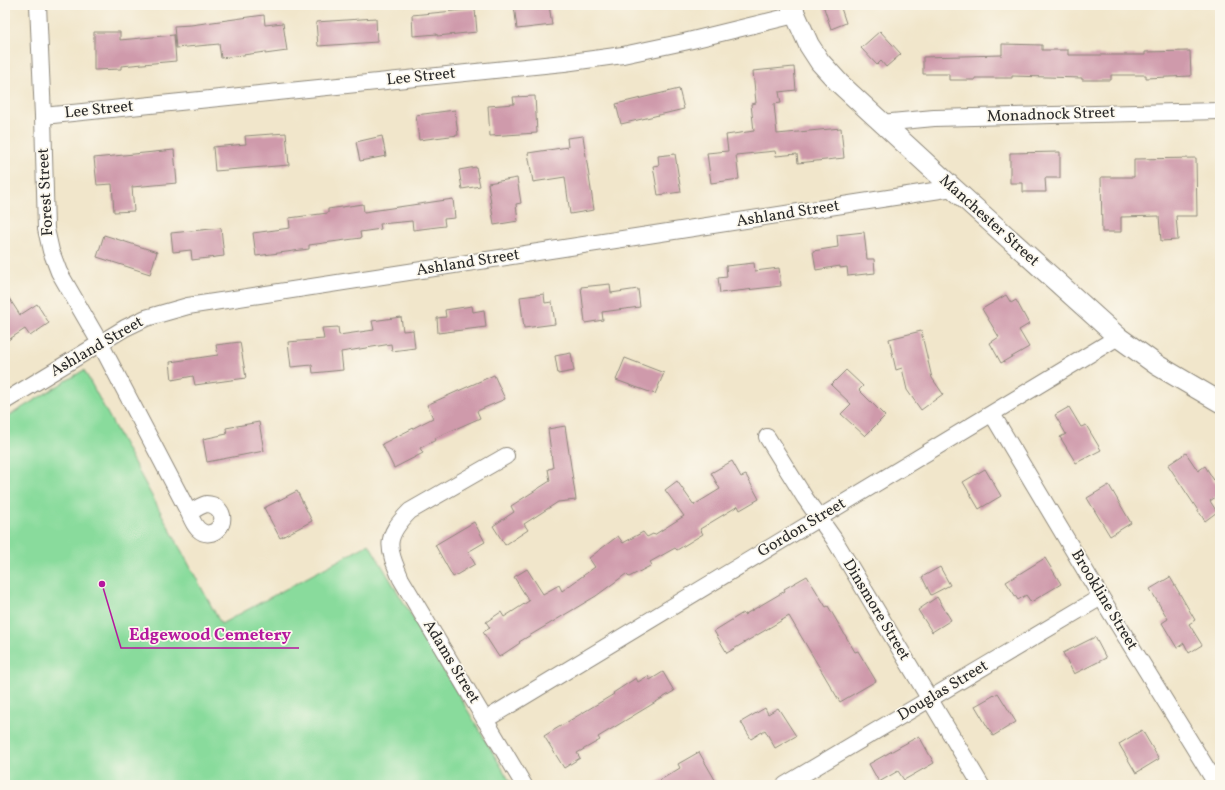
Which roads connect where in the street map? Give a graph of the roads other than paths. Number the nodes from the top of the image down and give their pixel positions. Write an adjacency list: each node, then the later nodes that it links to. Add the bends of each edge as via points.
1 (38, 5): 4 (street, Forest Street)
2 (793, 10): 4 (street, Lee Street, via 684,42 616,56); 5 (street, Manchester Street, via 820,62)
3 (1220, 111): 5 (street, Monadnock Street, via 934,118)
4 (43, 116): 8 (street, Forest Street, via 46,230 51,251 59,272)
5 (882, 124): 6 (street, Manchester Street)
6 (953, 188): 7 (street, Manchester Street); 8 (street, Ashland Street, via 188,306 146,318)
7 (1118, 337): 10 (street, Manchester Street, via 1157,366); 11 (street, Gordon Street)
8 (100, 343): 9 (street, Ashland Street); 14 (street, Forest Street)
9 (5, 401)
10 (1220, 402)
11 (992, 414): 15 (street, Gordon Street); 16 (street, Brookline Street)
12 (767, 437): 15 (street, Dinsmore Street)
13 (506, 456): 18 (street, Adams Street, via 410,511 391,535 392,560 401,579)
14 (188, 513)
15 (819, 518): 17 (street, Dinsmore Street); 18 (street, Gordon Street)
16 (1101, 598): 17 (street, Douglas Street); 19 (street, Brookline Street)
17 (929, 699): 21 (street, Douglas Street); 22 (street, Dinsmore Street)
18 (486, 720): 20 (street, Adams Street)
19 (1212, 783)
20 (524, 785)
21 (786, 785)
22 (981, 785)

